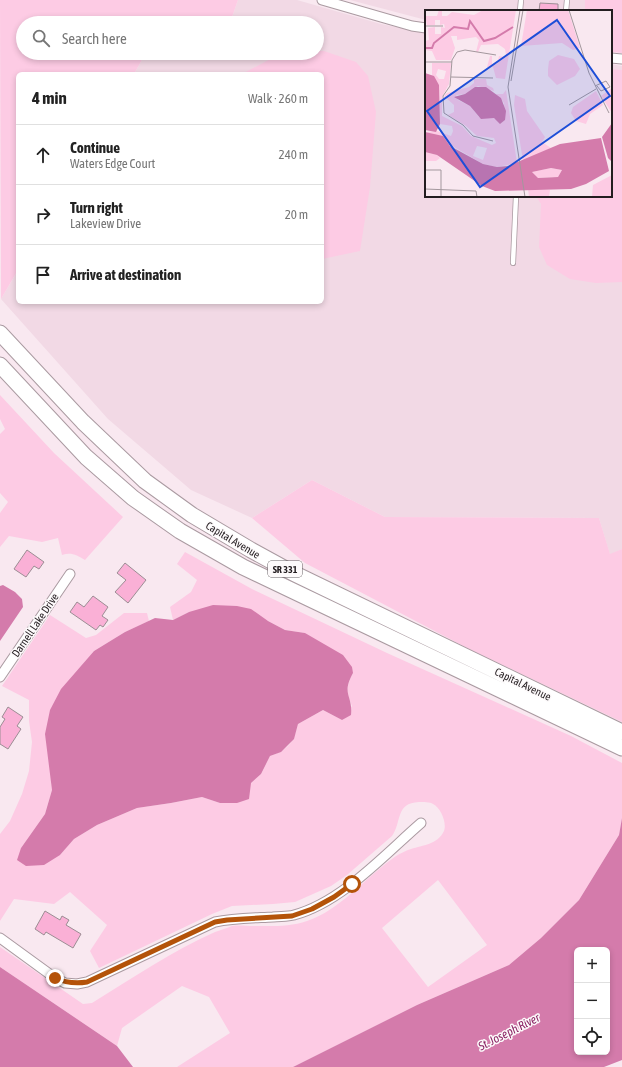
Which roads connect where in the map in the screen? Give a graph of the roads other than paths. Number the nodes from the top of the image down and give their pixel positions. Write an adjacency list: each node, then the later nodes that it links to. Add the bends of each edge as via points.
1 (322, 0): 6 (street)
2 (521, 0): 4 (lane)
3 (567, 0): 5 (lane)
4 (520, 10)
5 (566, 10)
6 (425, 28)
7 (612, 58): 8 (street)
8 (622, 60)
9 (516, 197): 10 (lane)
10 (513, 263)
11 (0, 333): 15 (highway, Capital Avenue / SR 331, via 102,442 145,481 192,515 299,577)
12 (0, 365): 15 (highway, Capital Avenue / SR 331, via 86,457 133,498 180,531 243,567)
13 (70, 574): 14 (street, Darnell Lake Drive)
14 (0, 677)
15 (620, 739)
16 (421, 823): 17 (street, via 352,884 312,909 292,916 215,922 87,982 65,983 55,978)
17 (0, 938)

